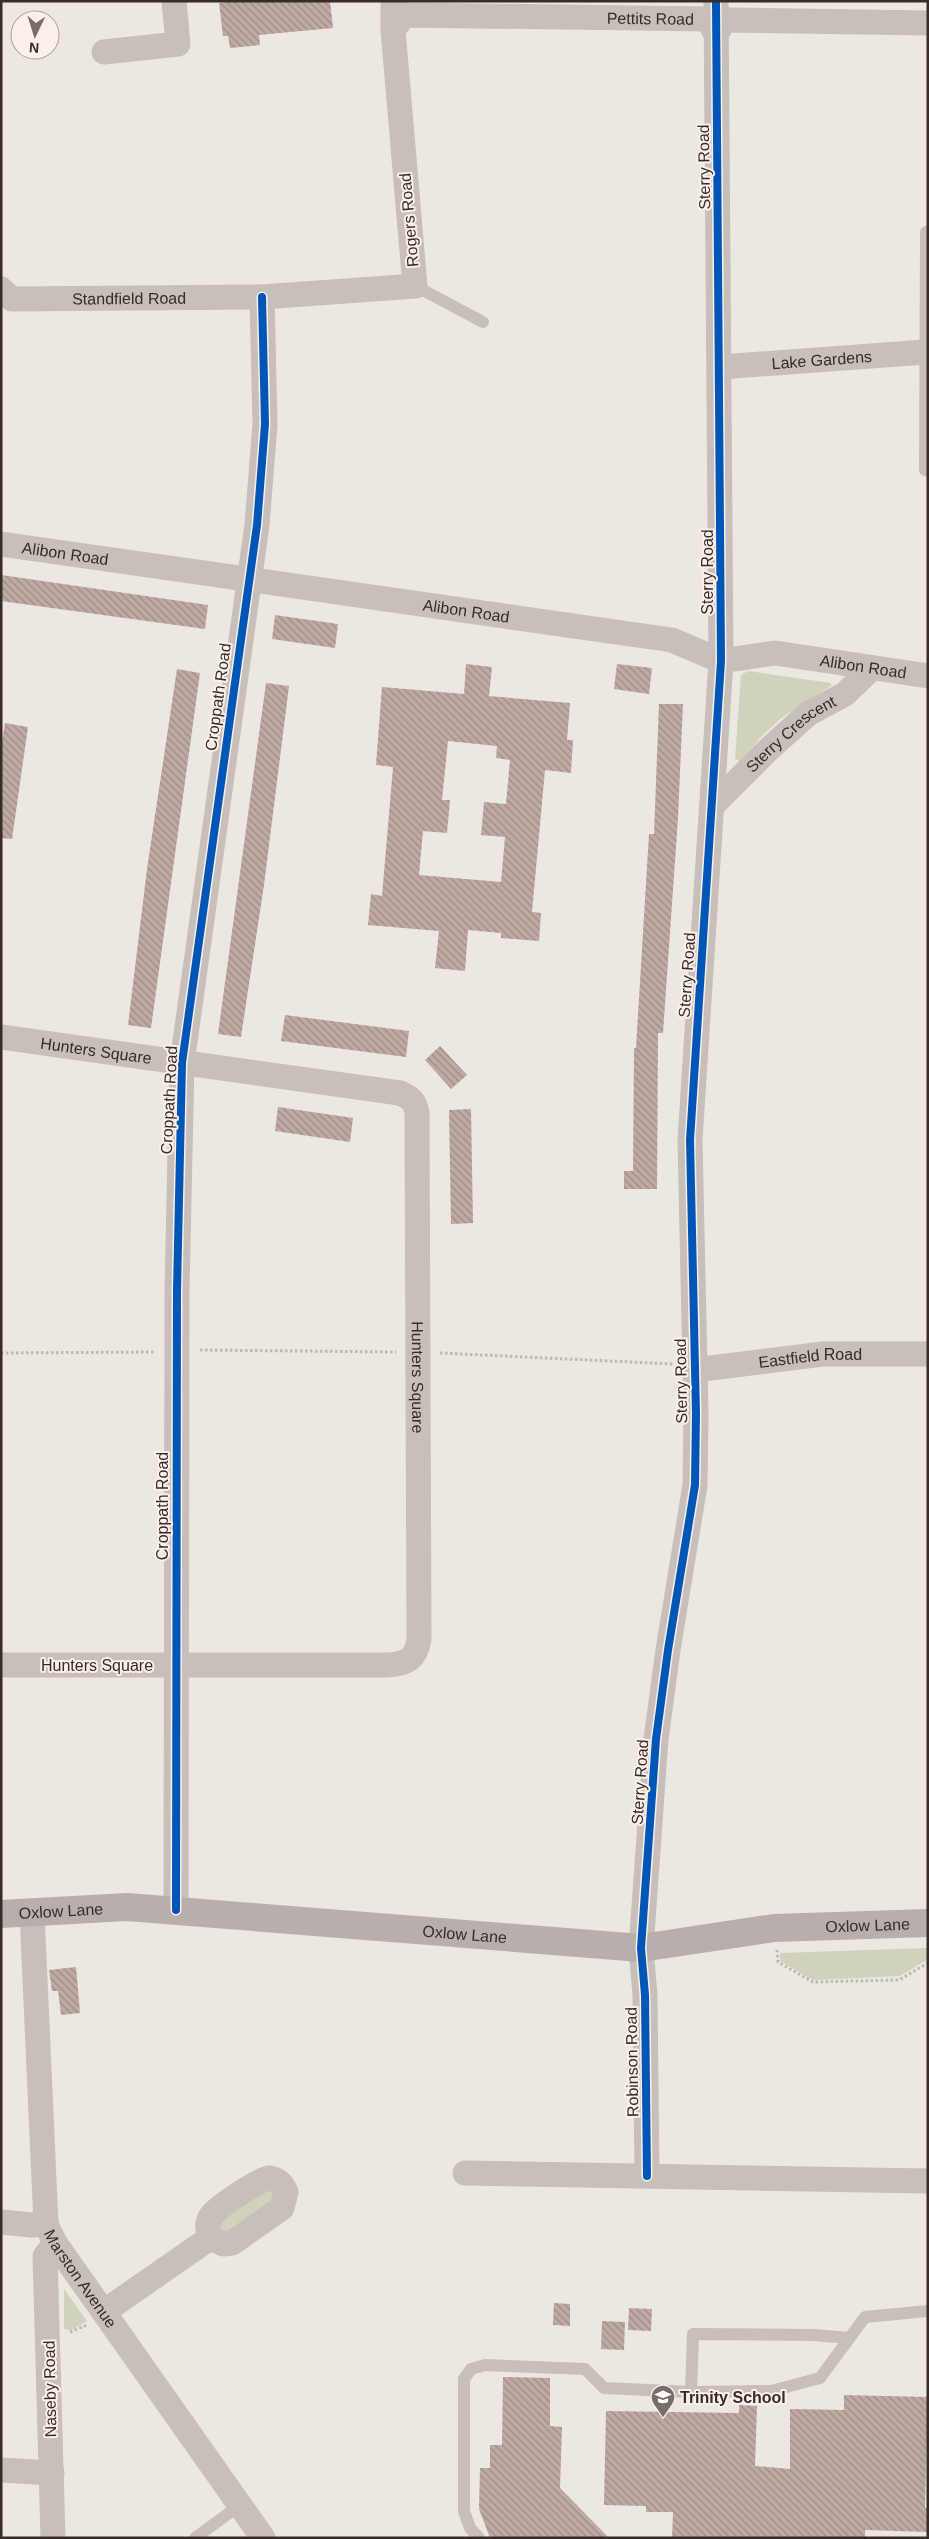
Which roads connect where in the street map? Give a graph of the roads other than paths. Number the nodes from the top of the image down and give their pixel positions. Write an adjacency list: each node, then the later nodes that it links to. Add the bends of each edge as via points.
1 (174, 1): 7 (street, via 178,44)
2 (393, 1): 5 (street, Rogers Road)
3 (716, 1): 6 (street, Sterry Road)
4 (928, 23): 6 (street, Pettits Road, via 725,20)
5 (393, 30): 6 (street, Pettits Road, via 404,15 414,15 708,19); 9 (street, Rogers Road)
6 (716, 34): 14 (street, Sterry Road)
7 (104, 52)
8 (926, 232): 13 (lane)
9 (415, 286): 11 (street, Rogers Road); 12 (lane)
10 (1, 289): 11 (street, Standfield Road, via 12,299)
11 (262, 297): 17 (street, Croppath Road, via 265,424)
12 (483, 322)
13 (925, 352): 14 (street, Lake Gardens); 15 (lane)
14 (720, 367): 18 (street, Sterry Road)
15 (925, 470)
16 (1, 544): 17 (street, Alibon Road)
17 (249, 578): 18 (street, Alibon Road, via 672,640); 23 (street, Croppath Road)
18 (721, 661): 19 (street, Alibon Road, via 775,653); 21 (street, Sterry Road)
19 (872, 668): 20 (street, Alibon Road); 21 (street, Sterry Crescent, via 845,694 808,714)
20 (928, 676)
21 (714, 805): 25 (street, Sterry Road, via 690,1140)
22 (1, 1037): 23 (street, Hunters Square)
23 (182, 1063): 26 (street, Croppath Road, via 177,1351); 26 (street, Hunters Square, via 400,1093 416,1103 419,1638 418,1649 412,1658 403,1664 387,1666)
24 (928, 1354): 25 (street, Eastfield Road, via 822,1354)
25 (695, 1368): 32 (street, Sterry Road, via 695,1485 656,1739)
26 (177, 1664): 27 (street, Hunters Square); 28 (street, Croppath Road)
27 (1, 1665)
28 (176, 1910): 29 (street, Oxlow Lane, via 127,1907); 32 (street, Oxlow Lane)
29 (32, 1913): 30 (street, Oxlow Lane); 37 (street, Marston Avenue)
30 (1, 1914)
31 (928, 1923): 32 (street, Oxlow Lane, via 774,1928)
32 (641, 1948): 34 (street, Robinson Road, via 645,1995)
33 (465, 2173): 34 (street)
34 (647, 2176): 35 (street)
35 (928, 2181)
36 (1, 2222): 37 (street, via 32,2225)
37 (51, 2234): 39 (street, Marston Avenue); 44 (street, Naseby Road, via 45,2256)
38 (210, 2238): 39 (street)
39 (105, 2311): 45 (street, Marston Avenue)
40 (928, 2311): 41 (lane, via 865,2317)
41 (849, 2338): 42 (lane, via 820,2378 771,2392); 42 (lane, via 693,2334)
42 (691, 2392): 49 (lane, via 604,2388 585,2369 481,2365 471,2369 464,2379 464,2512 470,2528)
43 (1, 2470): 44 (street)
44 (52, 2473): 46 (street, Naseby Road)
45 (240, 2505): 47 (lane); 48 (street, Marston Avenue)
46 (53, 2538)
47 (195, 2538)
48 (263, 2538)
49 (480, 2538)

